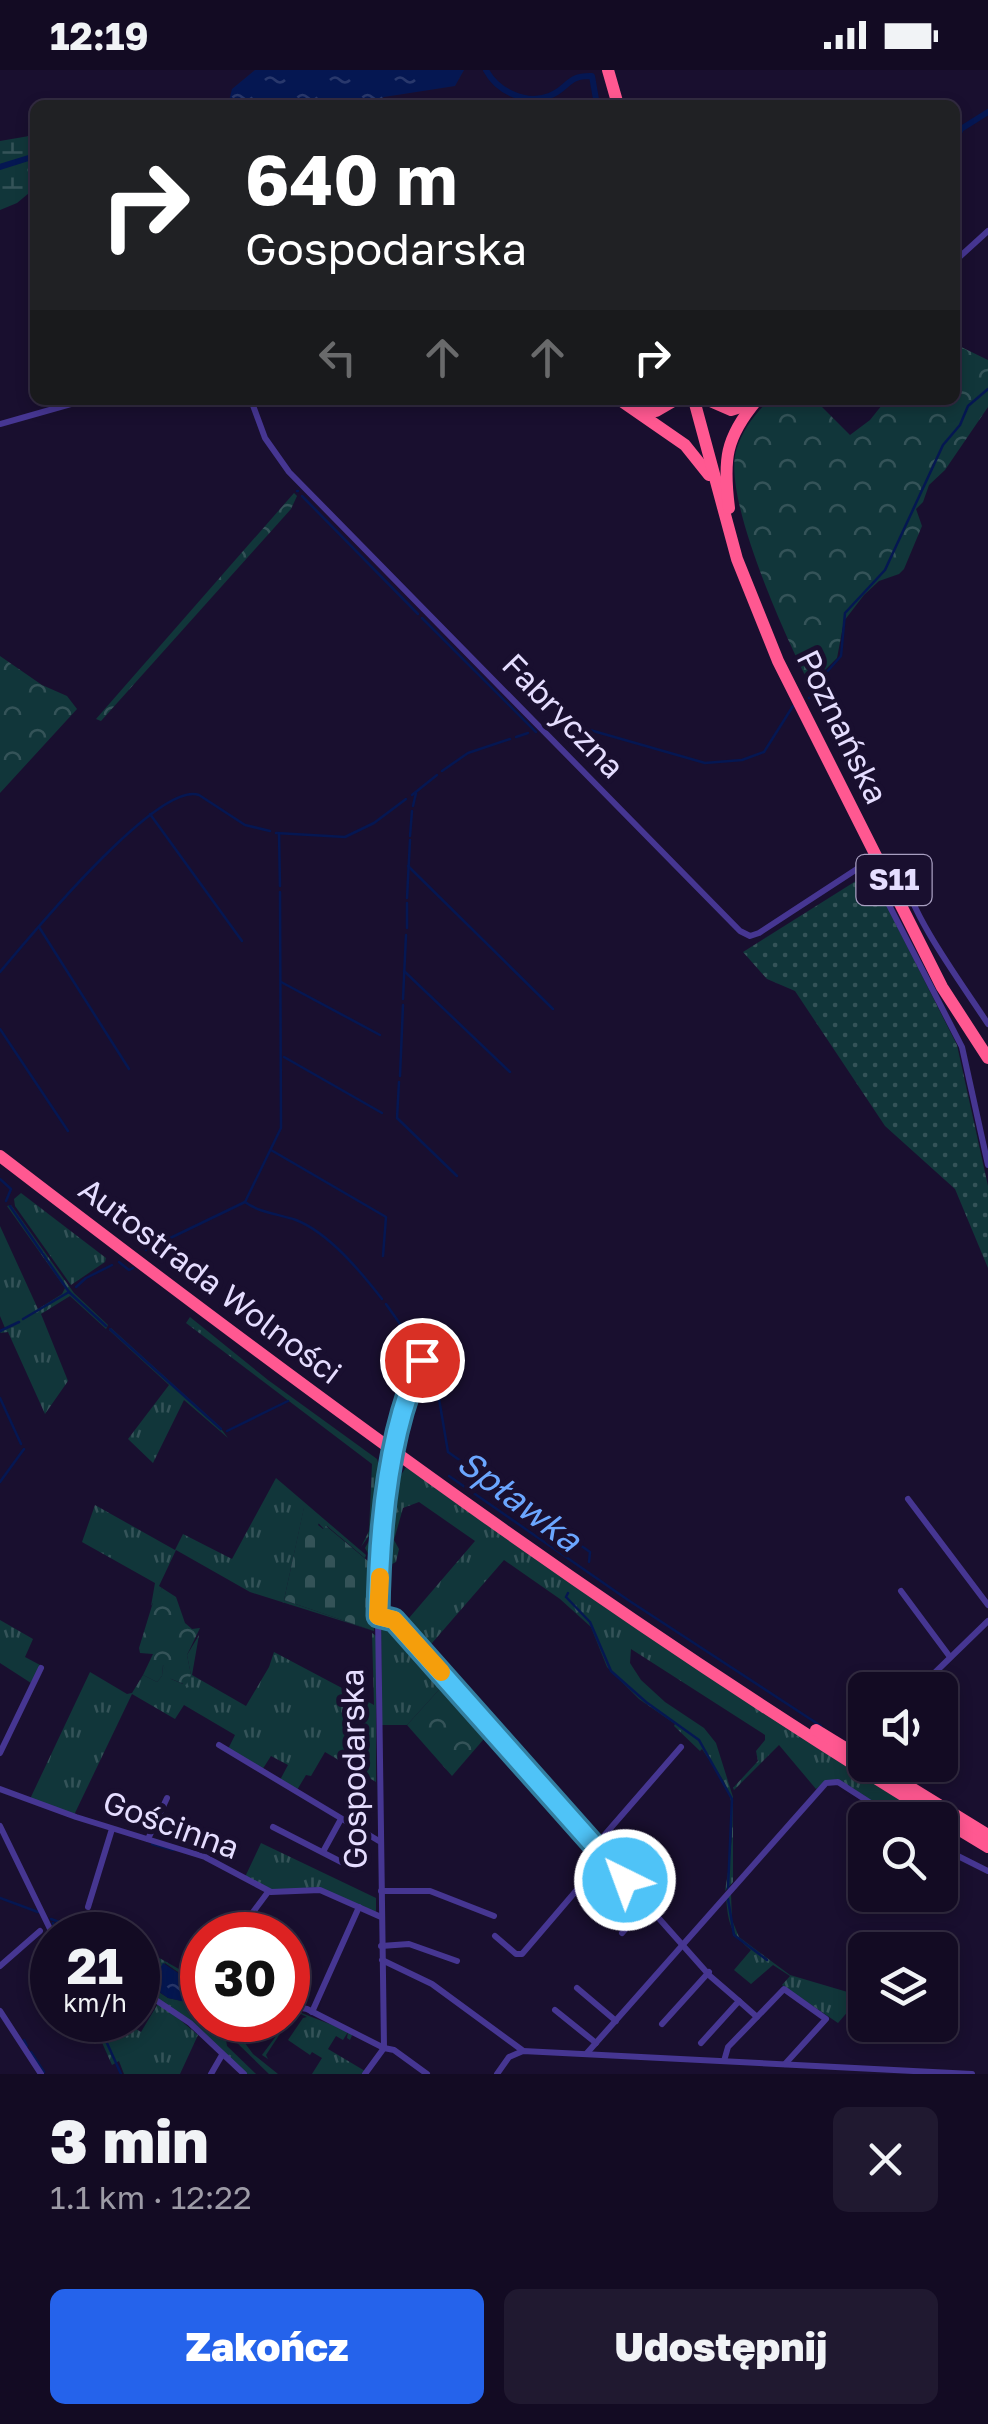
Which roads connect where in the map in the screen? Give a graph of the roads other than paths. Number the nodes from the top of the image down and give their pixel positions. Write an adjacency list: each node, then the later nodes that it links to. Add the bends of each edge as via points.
1 (604, 70): 2 (highway)
2 (613, 100)
3 (988, 231): 4 (street)
4 (960, 256)
5 (67, 405): 14 (street)
6 (253, 405): 21 (street, Fabryczna, via 289,472 737,929 759,933 869,867 962,1047)
7 (627, 405): 15 (highway, via 694,454)
8 (630, 405): 9 (highway, via 654,411)
9 (665, 405)
10 (698, 405): 15 (highway, Poznańska / S11)
11 (717, 405): 12 (highway)
12 (746, 405)
13 (753, 405): 15 (highway, via 728,449)
14 (0, 424)
15 (726, 510): 18 (highway, Poznańska / S11, via 784,660); 18 (highway, Poznańska / S11, via 778,660 919,943)
16 (919, 868): 17 (street, via 905,884)
17 (988, 1024)
18 (985, 1053)
19 (0, 1147): 33 (highway, Autostrada Wolności, via 436,1476)
20 (0, 1156): 47 (highway, Autostrada Wolności, via 478,1514)
21 (988, 1165)
22 (422, 1358): 26 (street, Gospodarska, bridge, via 390,1469)
23 (908, 1498): 25 (street)
24 (902, 1591): 28 (street)
25 (988, 1605)
26 (378, 1616): 45 (street, Gospodarska); 46 (street, via 394,1620)
27 (988, 1621): 28 (street)
28 (950, 1656): 30 (street)
29 (40, 1668): 34 (street)
30 (935, 1672)
31 (219, 1745): 39 (street)
32 (681, 1747): 46 (street)
33 (848, 1749)
34 (0, 1753)
35 (902, 1782): 43 (highway)
36 (0, 1790): 42 (street, Gościnna)
37 (167, 1798): 44 (street)
38 (869, 1802): 65 (street, via 838,1782 826,1783)
39 (341, 1818): 45 (street); 48 (street)
40 (0, 1826): 58 (street)
41 (273, 1827): 48 (street)
42 (112, 1829): 44 (street, Gościnna); 57 (street)
43 (988, 1835)
44 (148, 1840): 53 (street, Gościnna, via 205,1857)
45 (380, 1842): 54 (street, Gospodarska)
46 (595, 1846): 50 (street)
47 (988, 1847)
48 (324, 1850): 51 (street)
49 (958, 1855): 52 (street)
50 (605, 1857): 55 (street); 63 (street, via 522,1954)
51 (352, 1868)
52 (988, 1871)
53 (268, 1891): 56 (street, Gościnna, via 320,1890); 59 (street)
54 (381, 1891): 60 (street, Gospodarska); 61 (street, via 430,1890)
55 (647, 1904): 62 (street); 65 (street)
56 (359, 1906): 60 (street, Gościnna); 76 (street)
57 (88, 1908)
58 (42, 1912)
59 (253, 1912)
60 (381, 1916): 66 (street, Gospodarska)
61 (494, 1916)
62 (622, 1932)
63 (495, 1936)
64 (30, 1940): 69 (street)
65 (682, 1944): 70 (street); 78 (street)
66 (381, 1946): 67 (street, Gospodarska); 68 (street, via 409,1944)
67 (382, 1960): 82 (street, Gospodarska); 83 (street, via 432,1984)
68 (456, 1961)
69 (0, 1966)
70 (709, 1972): 73 (street); 79 (street)
71 (577, 1988): 78 (street)
72 (160, 2002): 85 (street)
73 (739, 2002): 77 (street); 80 (street)
74 (0, 2010): 88 (street)
75 (556, 2010): 81 (street)
76 (312, 2012): 82 (street)
77 (757, 2016): 86 (street, via 728,2046); 87 (street, via 784,1989 826,2019)
78 (616, 2022): 81 (street)
79 (662, 2024)
80 (701, 2043)
81 (596, 2044): 84 (street)
82 (384, 2048): 91 (street); 92 (street)
83 (522, 2051): 84 (street); 93 (street)
84 (586, 2054): 86 (street)
85 (222, 2056): 89 (street); 90 (street)
86 (724, 2061): 87 (street)
87 (785, 2064): 94 (street)
88 (41, 2074)
89 (211, 2074)
90 (244, 2074)
91 (366, 2074)
92 (427, 2074)
93 (496, 2074)
94 (972, 2074)

